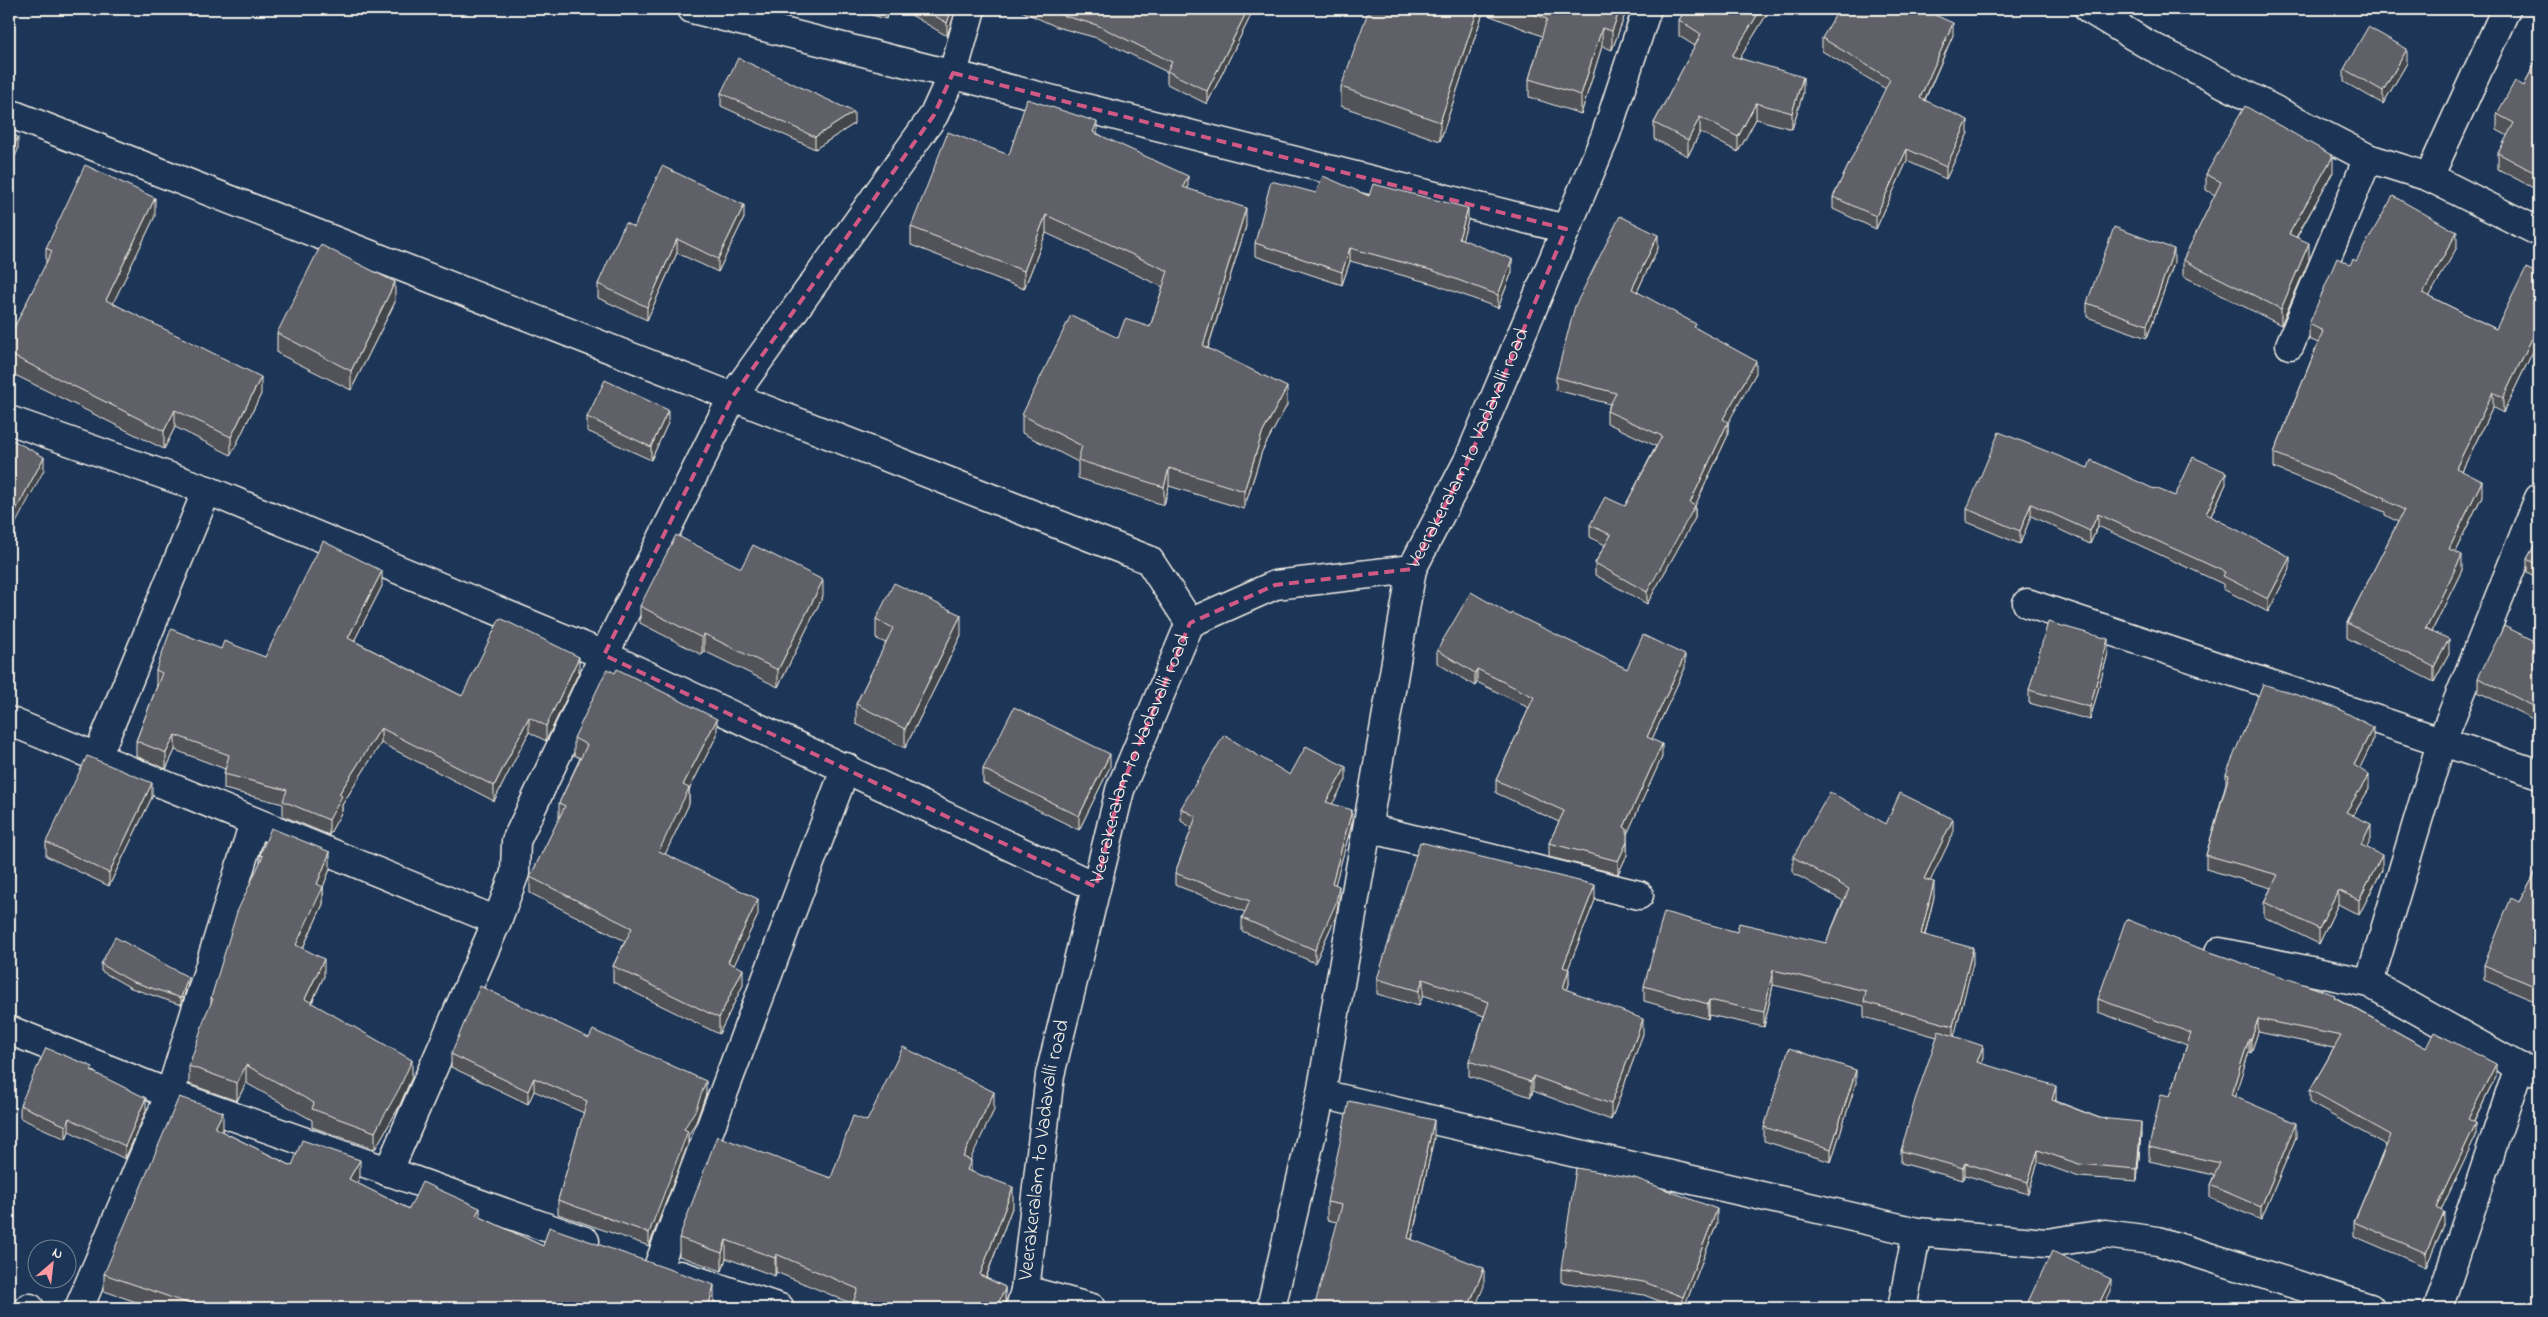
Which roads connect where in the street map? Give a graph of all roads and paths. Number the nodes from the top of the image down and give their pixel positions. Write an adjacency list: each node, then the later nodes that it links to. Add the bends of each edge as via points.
1 (692, 9): 6 (street)
2 (971, 9): 6 (street)
3 (1647, 9): 10 (street, Veerakeralam to Vadavalli road, via 1605,137)
4 (2089, 9): 8 (street, via 2145,43)
5 (2506, 9): 9 (street)
6 (953, 73): 10 (street); 13 (street, via 934,115)
7 (9, 113): 13 (street)
8 (2368, 158): 9 (street); 12 (street)
9 (2429, 178): 11 (street)
10 (1566, 229): 17 (street, Veerakeralam to Vadavalli road, via 1468,461)
11 (2539, 232)
12 (2290, 345)
13 (733, 396): 19 (street, via 1149,560); 20 (street)
14 (9, 420): 15 (street)
15 (208, 490): 20 (street); 23 (street)
16 (2539, 498): 22 (street)
17 (1412, 569): 19 (street, Veerakeralam to Vadavalli road, via 1275,585); 27 (street)
18 (2027, 603): 22 (street)
19 (1190, 623): 28 (street, Veerakeralam to Vadavalli road, via 1120,790)
20 (604, 655): 24 (street); 30 (street, via 516,841 516,873)
21 (9, 720): 23 (street)
22 (2442, 740): 25 (street); 32 (street)
23 (97, 757): 26 (street)
24 (846, 768): 28 (street); 39 (street)
25 (2539, 774)
26 (254, 822): 30 (street); 35 (street)
27 (1368, 828): 29 (street); 36 (street)
28 (1096, 887): 40 (street, Veerakeralam to Vadavalli road, via 1050,1075)
29 (1639, 895)
30 (497, 921): 37 (street)
31 (2219, 952): 32 (street)
32 (2369, 983): 34 (street)
33 (9, 1030): 35 (street)
34 (2529, 1070): 47 (street)
35 (170, 1094): 37 (street); 41 (street)
36 (1321, 1094): 38 (street); 44 (street)
37 (388, 1172): 39 (street)
38 (1917, 1232): 45 (street); 46 (street, via 2047,1244 2104,1234 2158,1241)
39 (658, 1267): 42 (street)
40 (1022, 1299): 43 (street)
41 (79, 1308)
42 (780, 1308)
43 (1092, 1308)
44 (1271, 1308)
45 (1902, 1308)
46 (2370, 1308)
47 (2438, 1308)

